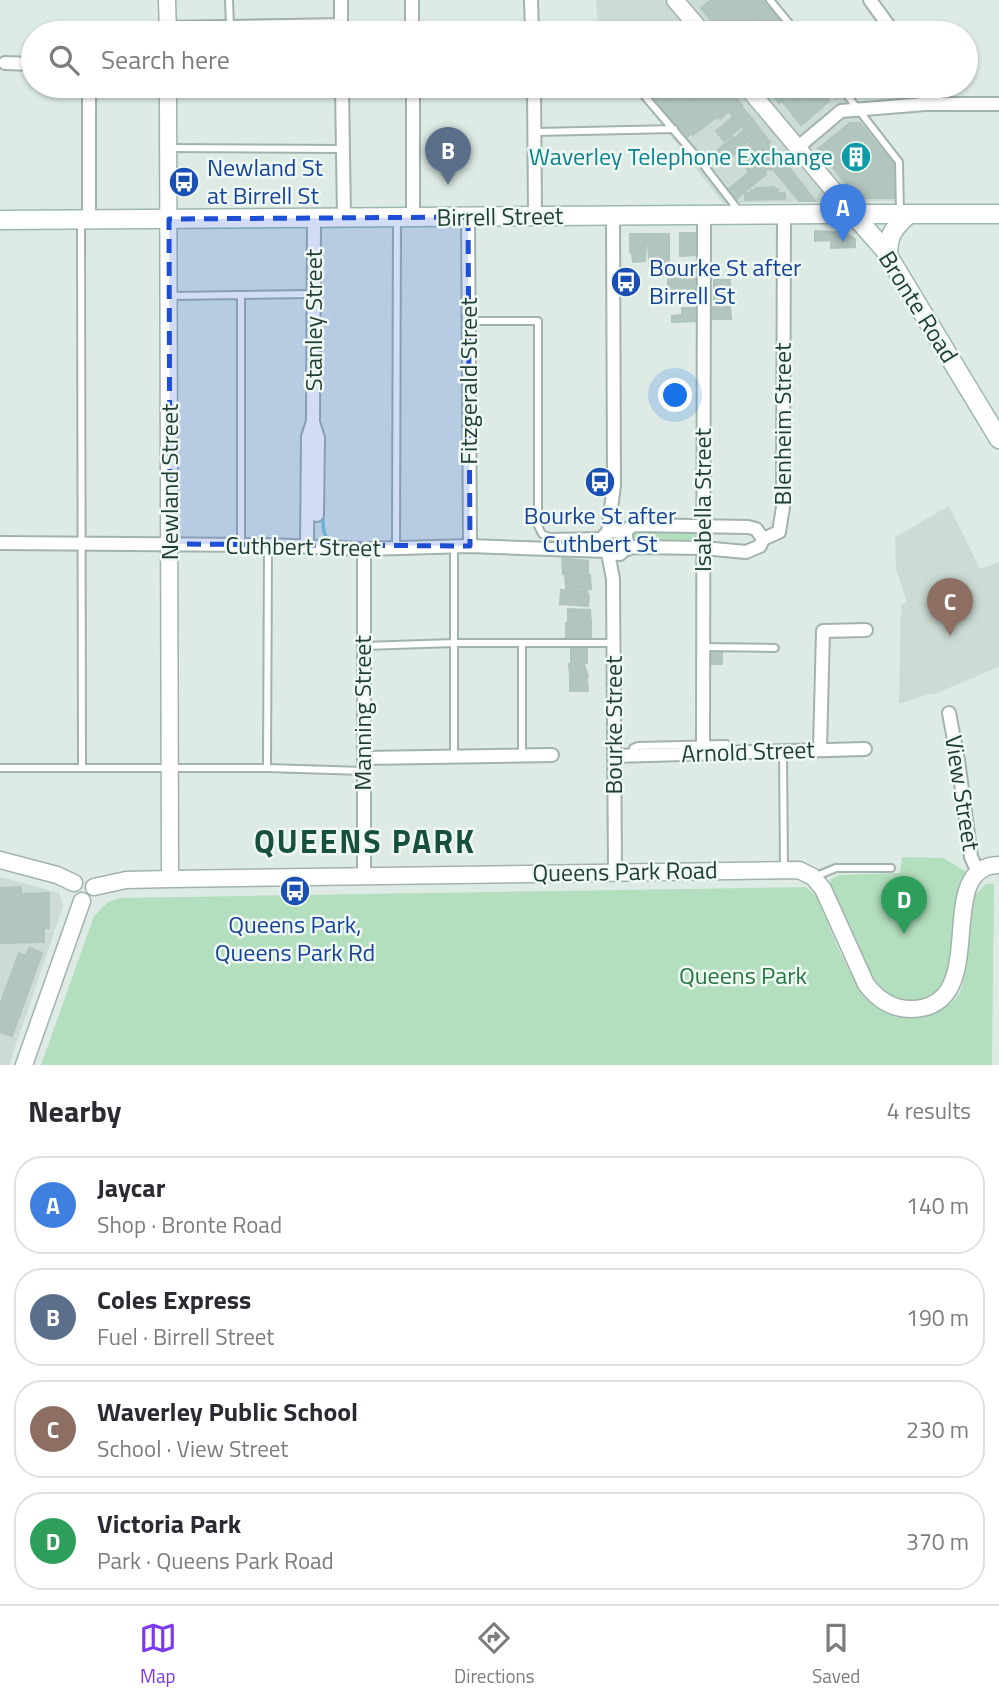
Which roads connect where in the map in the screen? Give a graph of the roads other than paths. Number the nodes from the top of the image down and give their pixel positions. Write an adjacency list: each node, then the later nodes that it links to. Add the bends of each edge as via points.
1 (167, 0): 9 (street)
2 (229, 0): 10 (lane)
3 (341, 0): 11 (street)
4 (412, 0): 12 (street)
5 (531, 0): 13 (street)
6 (675, 0): 14 (street)
7 (770, 0): 15 (lane)
8 (870, 0): 16 (street)
9 (168, 21)
10 (230, 21)
11 (341, 21)
12 (412, 21)
13 (532, 21)
14 (692, 21)
15 (787, 21)
16 (885, 21)
17 (5, 63): 18 (street)
18 (21, 64)
19 (89, 98): 48 (street)
20 (168, 98): 33 (street, Newland Street)
21 (342, 98): 35 (street)
22 (412, 98): 47 (street)
23 (535, 98): 32 (street)
24 (647, 98): 31 (lane)
25 (756, 98): 34 (street, Bronte Road)
26 (849, 98): 30 (lane)
27 (924, 98): 28 (street)
28 (925, 104): 29 (street); 30 (street)
29 (999, 104)
30 (858, 109): 34 (street, via 841,111); 41 (lane, via 900,162)
31 (674, 129): 32 (lane); 39 (lane)
32 (536, 132): 42 (street)
33 (169, 148): 35 (lane); 49 (street, Newland Street)
34 (797, 148): 40 (street, Bronte Road)
35 (342, 149): 46 (street)
36 (784, 214): 39 (main road, Birrell Street); 40 (main road, Birrell Street); 63 (street, Blenheim Street, via 783,507 779,532)
37 (999, 214): 41 (main road, Birrell Street)
38 (704, 215): 39 (main road, Birrell Street); 43 (main road, Birrell Street); 60 (street, Isabella Street)
39 (741, 215)
40 (854, 215): 41 (main road, Birrell Street); 51 (main road, Bronte Road)
41 (904, 215): 51 (main road, via 890,237)
42 (535, 216): 43 (main road, Birrell Street); 44 (main road, Birrell Street)
43 (613, 216): 58 (street)
44 (468, 217): 47 (main road, Birrell Street); 55 (street, Fitzgerald Street)
45 (314, 218): 46 (main road, Birrell Street); 49 (main road, Birrell Street); 52 (street, Stanley Street)
46 (344, 218): 47 (main road, Birrell Street)
47 (405, 218): 72 (lane)
48 (85, 219): 49 (main road, Birrell Street); 50 (main road, Birrell Street); 65 (lane)
49 (169, 219): 53 (street, Newland Street)
50 (0, 220)
51 (889, 259): 57 (main road, Bronte Road)
52 (313, 294): 54 (lane); 56 (street, Stanley Street)
53 (169, 296): 54 (lane); 66 (street, Newland Street)
54 (241, 296): 67 (lane)
55 (468, 321): 62 (lane, via 538,321 538,526 550,537); 71 (street, Fitzgerald Street)
56 (313, 421): 59 (street, Stanley Street, via 318,438); 69 (street, Stanley Street, via 308,438)
57 (999, 439)
58 (614, 485): 61 (street); 62 (street)
59 (317, 516)
60 (703, 526): 61 (street, via 637,524); 63 (street, via 755,528); 73 (street, Isabella Street)
61 (623, 533): 62 (street); 75 (street, via 627,540)
62 (606, 534): 75 (street, via 603,544)
63 (763, 539): 73 (street, Cuthbert Street, via 760,546 746,551)
64 (0, 543): 65 (street, Cuthbert Street)
65 (81, 543): 66 (street, Cuthbert Street); 96 (lane)
66 (170, 544): 67 (street, Cuthbert Street); 97 (street, Newland Street)
67 (241, 545): 68 (street, Cuthbert Street)
68 (268, 545): 69 (street, Cuthbert Street); 98 (lane)
69 (307, 546): 74 (street, Cuthbert Street)
70 (454, 546): 71 (street, Cuthbert Street); 72 (street, Cuthbert Street); 77 (lane)
71 (470, 546): 75 (street, Cuthbert Street)
72 (396, 548): 74 (street, Cuthbert Street)
73 (703, 548): 75 (street, Cuthbert Street, via 633,547); 81 (street, Isabella Street)
74 (364, 549): 80 (street, Manning Street)
75 (615, 552): 79 (street, Bourke Street)
76 (866, 630): 86 (street, via 823,631)
77 (454, 643): 78 (lane); 80 (lane); 93 (lane)
78 (522, 643): 79 (lane); 89 (lane)
79 (614, 643): 92 (street, Bourke Street)
80 (363, 646): 94 (street, Manning Street)
81 (703, 648): 82 (lane); 84 (street, Isabella Street)
82 (775, 648)
83 (949, 713): 104 (street, View Street, via 971,857)
84 (703, 744): 85 (lane, Arnold Street); 91 (lane, Arnold Street, via 635,746)
85 (726, 744)
86 (821, 749): 87 (street, Arnold Street); 88 (street, Arnold Street)
87 (865, 749)
88 (783, 752): 91 (street, Arnold Street); 102 (lane)
89 (522, 755): 90 (street); 93 (street)
90 (552, 755)
91 (631, 755): 92 (street, Arnold Street)
92 (614, 756): 103 (street, Bourke Street)
93 (454, 757): 94 (street)
94 (364, 765): 98 (lane); 105 (street, Manning Street)
95 (0, 768): 96 (lane)
96 (82, 768): 97 (lane)
97 (170, 768): 98 (lane); 107 (street, Newland Street)
98 (267, 768)
99 (0, 860): 108 (street)
100 (999, 866): 104 (street)
101 (891, 868): 106 (lane, via 836,869)
102 (784, 869): 103 (street, Queens Park Road); 106 (street, Queens Park Road)
103 (615, 872): 105 (street, Queens Park Road)
104 (978, 873): 106 (street, via 966,894 951,986 928,1006 908,1009 879,999 866,984)
105 (364, 877): 107 (street, Queens Park Road)
106 (813, 877)
107 (170, 879): 109 (street, Queens Park Road, via 126,880)
108 (74, 883): 109 (street, via 84,878); 110 (street, via 73,894)
109 (94, 887): 110 (street, via 92,897)
110 (82, 901): 111 (street)
111 (24, 1065)

